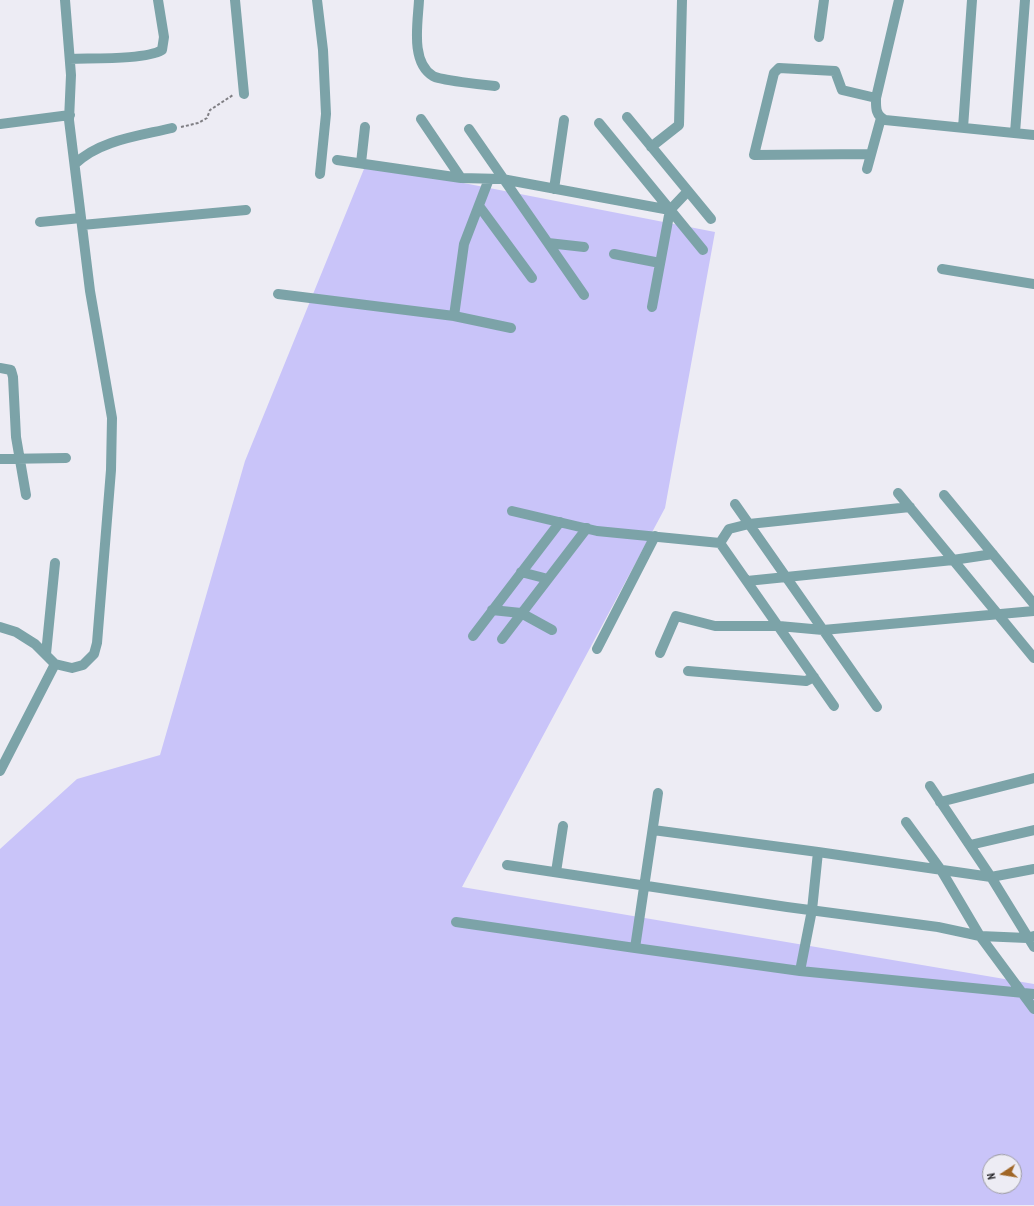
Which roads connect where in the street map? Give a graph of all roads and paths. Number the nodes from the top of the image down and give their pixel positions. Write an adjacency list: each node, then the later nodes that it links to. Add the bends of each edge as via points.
1 (65, 0): 12 (street)
2 (158, 0): 12 (street, via 164,37 162,50 131,56)
3 (235, 0): 14 (street)
4 (317, 0): 35 (street, via 323,50 326,114)
5 (419, 0): 13 (street, via 417,49 426,69 434,77)
6 (682, 0): 29 (street, via 680,125)
7 (824, 0): 11 (street)
8 (899, 0): 15 (street)
9 (972, 0): 25 (street)
10 (1025, 0): 27 (street)
11 (819, 37)
12 (70, 59): 16 (street)
13 (495, 86)
14 (244, 94): 24 (path, via 219,103 210,110 207,118)
15 (876, 98): 18 (street, via 876,109); 30 (street, via 842,90 835,71 779,68 774,73 754,155)
16 (70, 115): 21 (street); 33 (street)
17 (627, 117): 29 (street)
18 (881, 118): 25 (street); 30 (street)
19 (421, 120): 36 (street)
20 (564, 120): 39 (street)
21 (0, 124)
22 (599, 124): 43 (street)
23 (365, 127): 32 (street)
24 (172, 128): 33 (street, via 106,144)
25 (963, 128): 27 (street)
26 (469, 130): 38 (street)
27 (1015, 133): 28 (street)
28 (1034, 135)
29 (651, 147): 40 (street)
30 (871, 154): 34 (street)
31 (337, 160): 32 (street)
32 (361, 163): 36 (street)
33 (74, 164): 45 (street)
34 (867, 169)
35 (320, 174)
36 (461, 178): 37 (street)
37 (489, 179): 38 (street); 41 (street)
38 (502, 179): 39 (street); 47 (street)
39 (554, 189): 43 (street)
40 (688, 191): 43 (street); 44 (street)
41 (479, 206): 53 (street); 58 (street, via 464,244)
42 (246, 210): 45 (street)
43 (670, 210): 49 (street); 51 (street)
44 (711, 219)
45 (81, 221): 46 (street); 97 (street, via 112,418 111,470 94,654 83,665 72,668)
46 (40, 222)
47 (548, 244): 48 (street); 56 (street)
48 (584, 248)
49 (703, 250)
50 (614, 254): 51 (street)
51 (660, 263): 57 (street)
52 (942, 269): 54 (street)
53 (532, 278)
54 (1034, 284)
55 (278, 294): 58 (street)
56 (584, 295)
57 (652, 308)
58 (454, 316): 59 (street)
59 (511, 328)
60 (0, 368): 61 (street, via 11,370 13,377 16,437)
61 (20, 458): 62 (street); 63 (street); 65 (street)
62 (66, 458)
63 (0, 459)
64 (898, 492): 68 (street)
65 (26, 495)
66 (944, 495): 75 (street)
67 (735, 504): 71 (street)
68 (910, 507): 71 (street); 76 (street)
69 (512, 511): 70 (street)
70 (560, 522): 72 (street); 78 (street)
71 (749, 524): 74 (street, via 728,529); 79 (street)
72 (587, 528): 73 (street); 80 (street)
73 (655, 536): 74 (street); 93 (street)
74 (720, 543): 81 (street)
75 (993, 554): 76 (street); 82 (street)
76 (954, 560): 79 (street); 86 (street)
77 (55, 563): 95 (street)
78 (521, 572): 80 (street); 83 (street)
79 (786, 577): 81 (street); 90 (street)
80 (548, 579): 85 (street)
81 (747, 581): 87 (street)
82 (1034, 604)
83 (492, 610): 85 (street); 91 (street)
84 (1034, 611): 86 (street)
85 (521, 614): 89 (street); 92 (street)
86 (998, 614): 90 (street); 96 (street)
87 (779, 626): 90 (street); 94 (street, via 715,626 676,616); 99 (street)
88 (0, 627): 95 (street, via 16,632)
89 (552, 630)
90 (822, 630): 101 (street)
91 (473, 636)
92 (502, 639)
93 (597, 649)
94 (660, 653)
95 (46, 654): 97 (street)
96 (1034, 658)
97 (55, 664): 102 (street)
98 (688, 671): 99 (street, via 806,681)
99 (814, 677): 100 (street)
100 (834, 706)
101 (876, 708)
102 (0, 771)
103 (1034, 778): 106 (street)
104 (930, 786): 106 (street)
105 (658, 793): 109 (street)
106 (940, 802): 111 (street)
107 (906, 822): 115 (street)
108 (563, 826): 116 (street)
109 (653, 830): 112 (street); 118 (street)
110 (1034, 830): 111 (street)
111 (970, 846): 117 (street)
112 (818, 852): 115 (street); 119 (street)
113 (507, 865): 116 (street)
114 (1034, 869): 117 (street)
115 (941, 870): 117 (street); 121 (street)
116 (556, 872): 118 (street)
117 (991, 877): 122 (street)
118 (644, 885): 119 (street); 124 (street)
119 (812, 910): 121 (street, via 938,927); 125 (street)
120 (456, 922): 124 (street)
121 (980, 936): 122 (street); 126 (street)
122 (1030, 937): 123 (street)
123 (1034, 947)
124 (634, 948): 125 (street)
125 (800, 971): 126 (street)
126 (1022, 993): 127 (street); 128 (street)
127 (1034, 994)
128 (1034, 1009)

